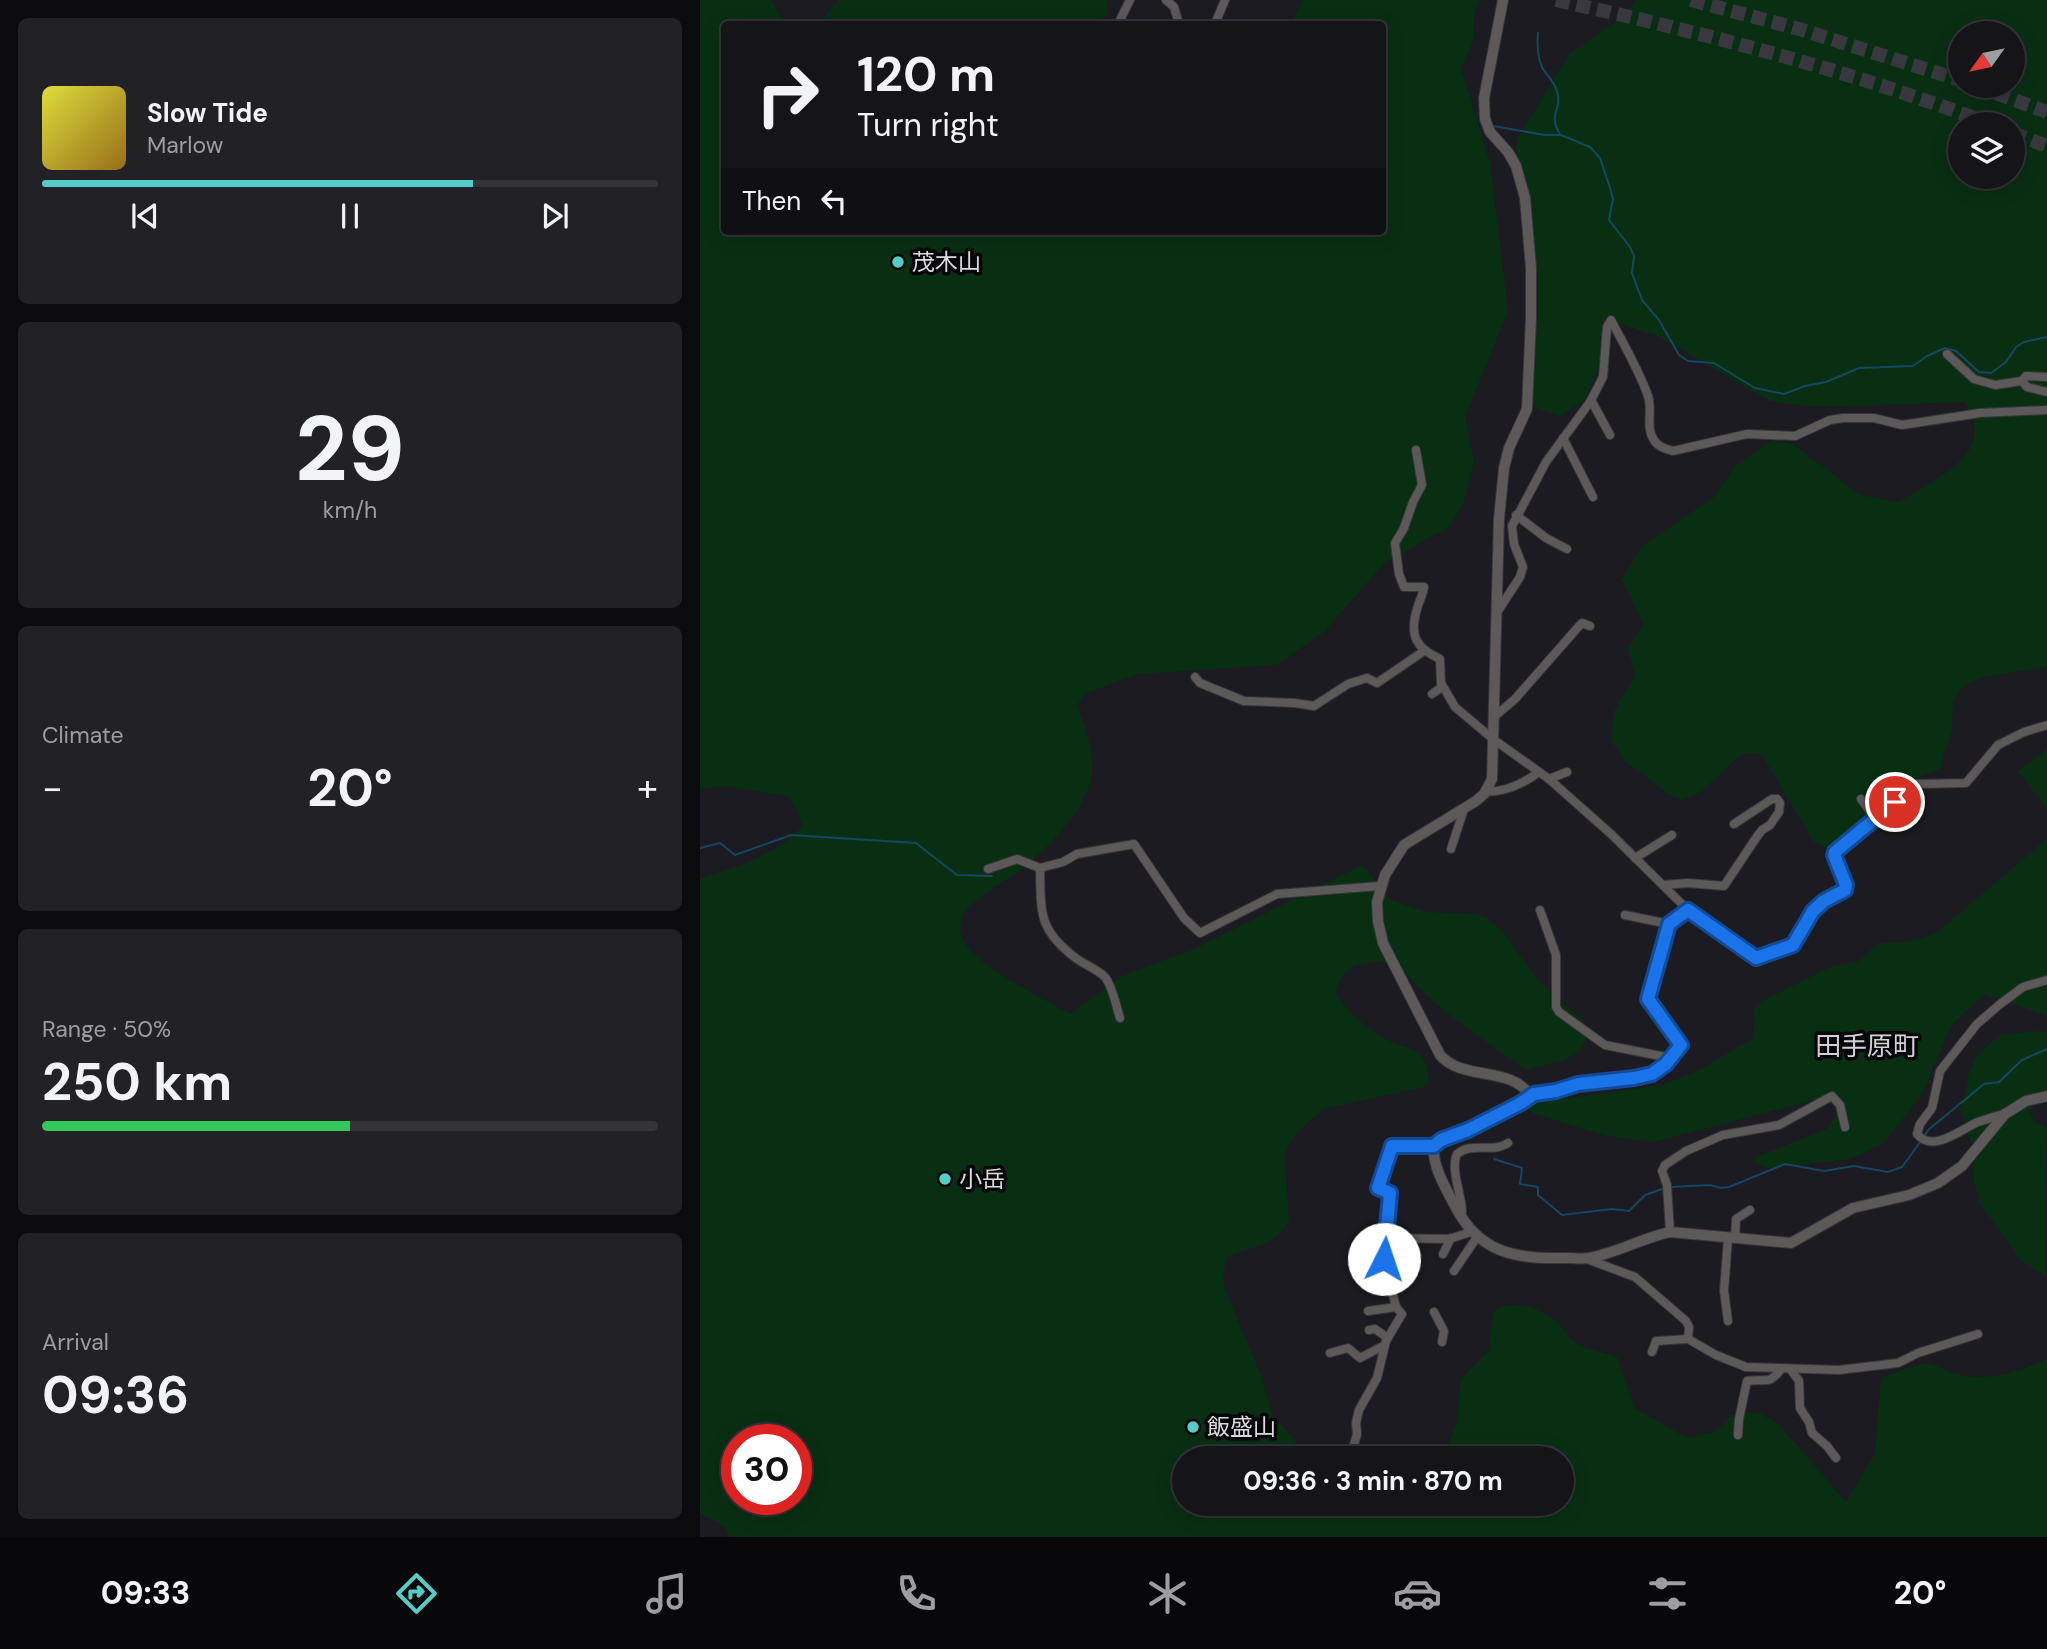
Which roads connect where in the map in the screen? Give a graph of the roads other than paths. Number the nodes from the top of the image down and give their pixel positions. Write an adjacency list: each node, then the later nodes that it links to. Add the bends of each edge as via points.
1 (1129, 0): 5 (street)
2 (1166, 0): 6 (street)
3 (1225, 0): 7 (street)
4 (1503, 0): 20 (street, via 1483,98 1490,132 1516,166 1525,198 1531,318 1527,409 1504,468)
5 (1119, 21)
6 (1178, 21)
7 (1216, 21)
8 (1947, 354): 10 (street, via 1974,379 1995,385)
9 (2047, 377): 10 (street, via 2026,376)
10 (2022, 381): 11 (street)
11 (2047, 392)
12 (1591, 400): 13 (street, via 1602,377 1611,320 1649,400 1653,439 1673,451 1747,434 1795,436 1843,418 1874,418 1902,425 1980,413); 14 (street); 15 (street)
13 (2047, 410)
14 (1610, 435)
15 (1563, 438): 17 (street); 18 (street)
16 (1416, 450): 22 (street, via 1422,485 1395,543 1404,587 1423,586 1425,590 1414,629)
17 (1593, 497)
18 (1516, 515): 19 (street); 20 (street, via 1514,544 1523,567)
19 (1567, 549)
20 (1498, 611): 26 (street)
21 (1590, 626): 26 (street, via 1582,623 1515,699)
22 (1424, 651): 23 (street, via 1377,683 1367,678 1348,684 1314,706 1244,701); 24 (street, via 1440,659)
23 (1195, 677)
24 (1442, 687): 25 (street); 28 (street, via 1455,707)
25 (1432, 694)
26 (1494, 716): 28 (street)
27 (2047, 725): 35 (street, via 1998,745 1966,783 1916,785)
28 (1493, 739): 29 (street); 32 (street, via 1492,779)
29 (1539, 772): 31 (street); 32 (street, via 1519,785)
30 (1567, 772): 31 (street)
31 (1549, 779): 39 (street)
32 (1485, 792): 34 (street)
33 (1861, 799): 35 (street)
34 (1464, 809): 38 (street); 43 (street, via 1404,845)
35 (1875, 819): 45 (street, via 1835,852 1845,890 1813,911 1786,949 1756,958)
36 (1734, 824): 42 (street, via 1772,799 1780,803 1779,813 1724,886)
37 (1672, 835): 39 (street)
38 (1455, 844)
39 (1635, 858): 42 (street)
40 (1040, 868): 41 (street, via 1017,859); 43 (street, via 1077,854 1134,844 1184,918 1200,933 1277,894); 49 (street, via 1045,925 1069,952 1104,976)
41 (988, 869)
42 (1662, 885): 45 (street)
43 (1380, 886): 51 (street, via 1377,914 1383,943 1440,1055 1452,1065 1518,1084)
44 (1540, 910): 50 (street, via 1556,955 1559,1012 1605,1045)
45 (1688, 910): 47 (street)
46 (1625, 915): 47 (street)
47 (1669, 924): 50 (street, via 1648,999 1681,1045)
48 (2047, 980): 53 (street, via 2023,987 1977,1024 1948,1060 1936,1083 1932,1108 1917,1130 1923,1139 1941,1140)
49 (1120, 1018)
50 (1671, 1058): 51 (street, via 1652,1074)
51 (1530, 1095): 56 (street)
52 (2047, 1096): 53 (street, via 2026,1101)
53 (2005, 1114): 64 (street, via 1962,1166 1938,1183 1853,1208 1791,1242)
54 (1845, 1127): 59 (street, via 1838,1100 1832,1096 1779,1125 1723,1135 1686,1151 1664,1167 1662,1174)
55 (1508, 1143): 58 (street, via 1499,1148 1468,1148 1457,1154)
56 (1434, 1146): 58 (street, via 1435,1161); 62 (street, via 1392,1146 1378,1188 1390,1193)
57 (1750, 1210): 64 (street, via 1736,1219)
58 (1460, 1215): 61 (street)
59 (1670, 1232): 64 (street); 67 (street)
60 (1375, 1235): 62 (street)
61 (1474, 1235): 63 (street); 67 (street, via 1522,1257); 69 (street)
62 (1390, 1237): 63 (street); 66 (street)
63 (1451, 1238): 65 (street)
64 (1731, 1239): 73 (street, via 1724,1291)
65 (1443, 1254)
66 (1384, 1259): 68 (street); 70 (street)
67 (1587, 1259): 76 (street, via 1634,1277 1686,1321)
68 (1370, 1267)
69 (1454, 1271)
70 (1396, 1307): 71 (street); 77 (street, via 1402,1314)
71 (1368, 1311)
72 (1434, 1312): 78 (street, via 1444,1331)
73 (1728, 1321)
74 (1369, 1330): 77 (street, via 1375,1329)
75 (1978, 1334): 82 (street, via 1898,1363)
76 (1688, 1339): 79 (street, via 1656,1341); 81 (street, via 1746,1367)
77 (1387, 1342): 80 (street, via 1360,1357 1348,1348); 84 (street, via 1377,1378 1359,1410)
78 (1442, 1342)
79 (1652, 1352)
80 (1330, 1353)
81 (1781, 1369): 82 (street); 83 (street, via 1769,1381 1747,1381)
82 (1791, 1370): 85 (street, via 1799,1381 1801,1408 1810,1429)
83 (1738, 1436)
84 (1354, 1446)
85 (1836, 1458)

